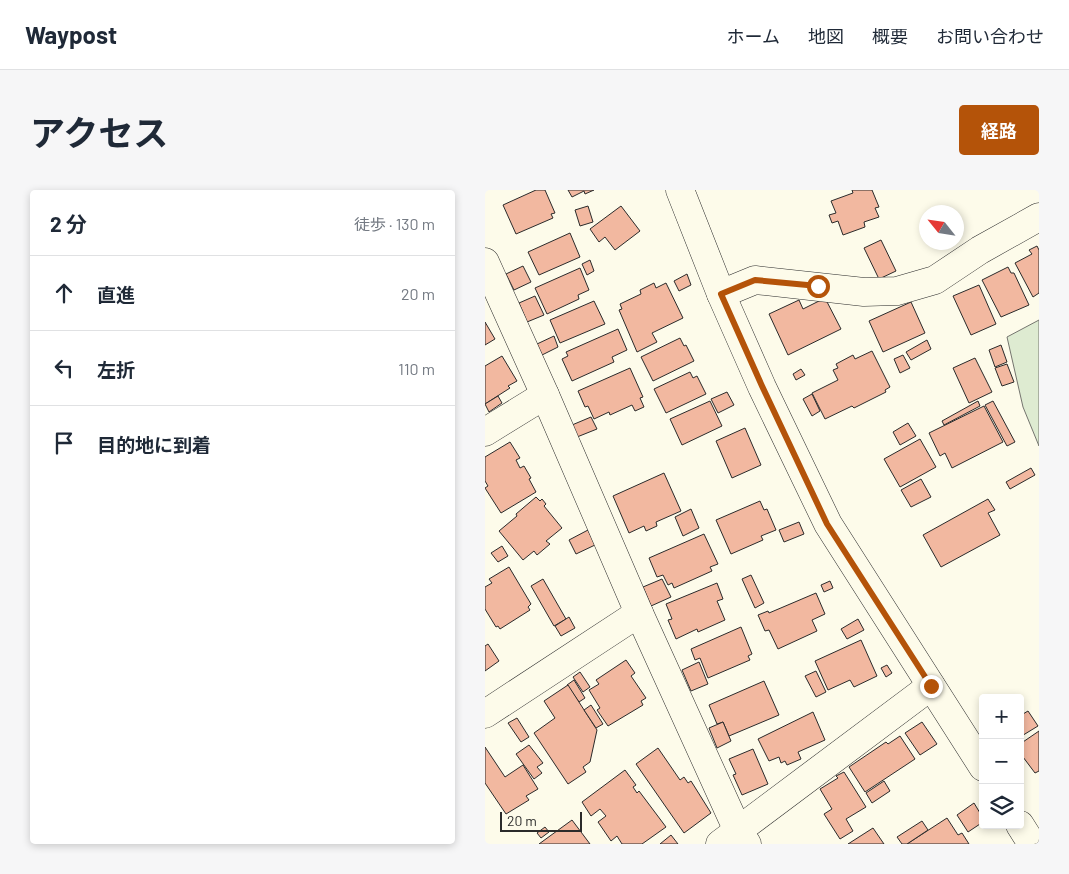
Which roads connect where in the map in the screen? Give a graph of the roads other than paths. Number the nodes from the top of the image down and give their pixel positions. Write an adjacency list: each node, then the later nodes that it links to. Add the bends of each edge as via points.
1 (680, 190): 4 (street)
2 (1039, 217): 4 (street, via 935,280 897,291 864,292 755,280)
3 (485, 262): 5 (street)
4 (721, 294): 8 (street, via 827,524)
5 (545, 395): 6 (street); 7 (street)
6 (485, 432)
7 (639, 613): 9 (street); 12 (street)
8 (931, 686): 10 (street); 12 (street)
9 (485, 714)
10 (979, 761)
11 (1023, 829): 13 (street)
12 (735, 840)
13 (1032, 844)

